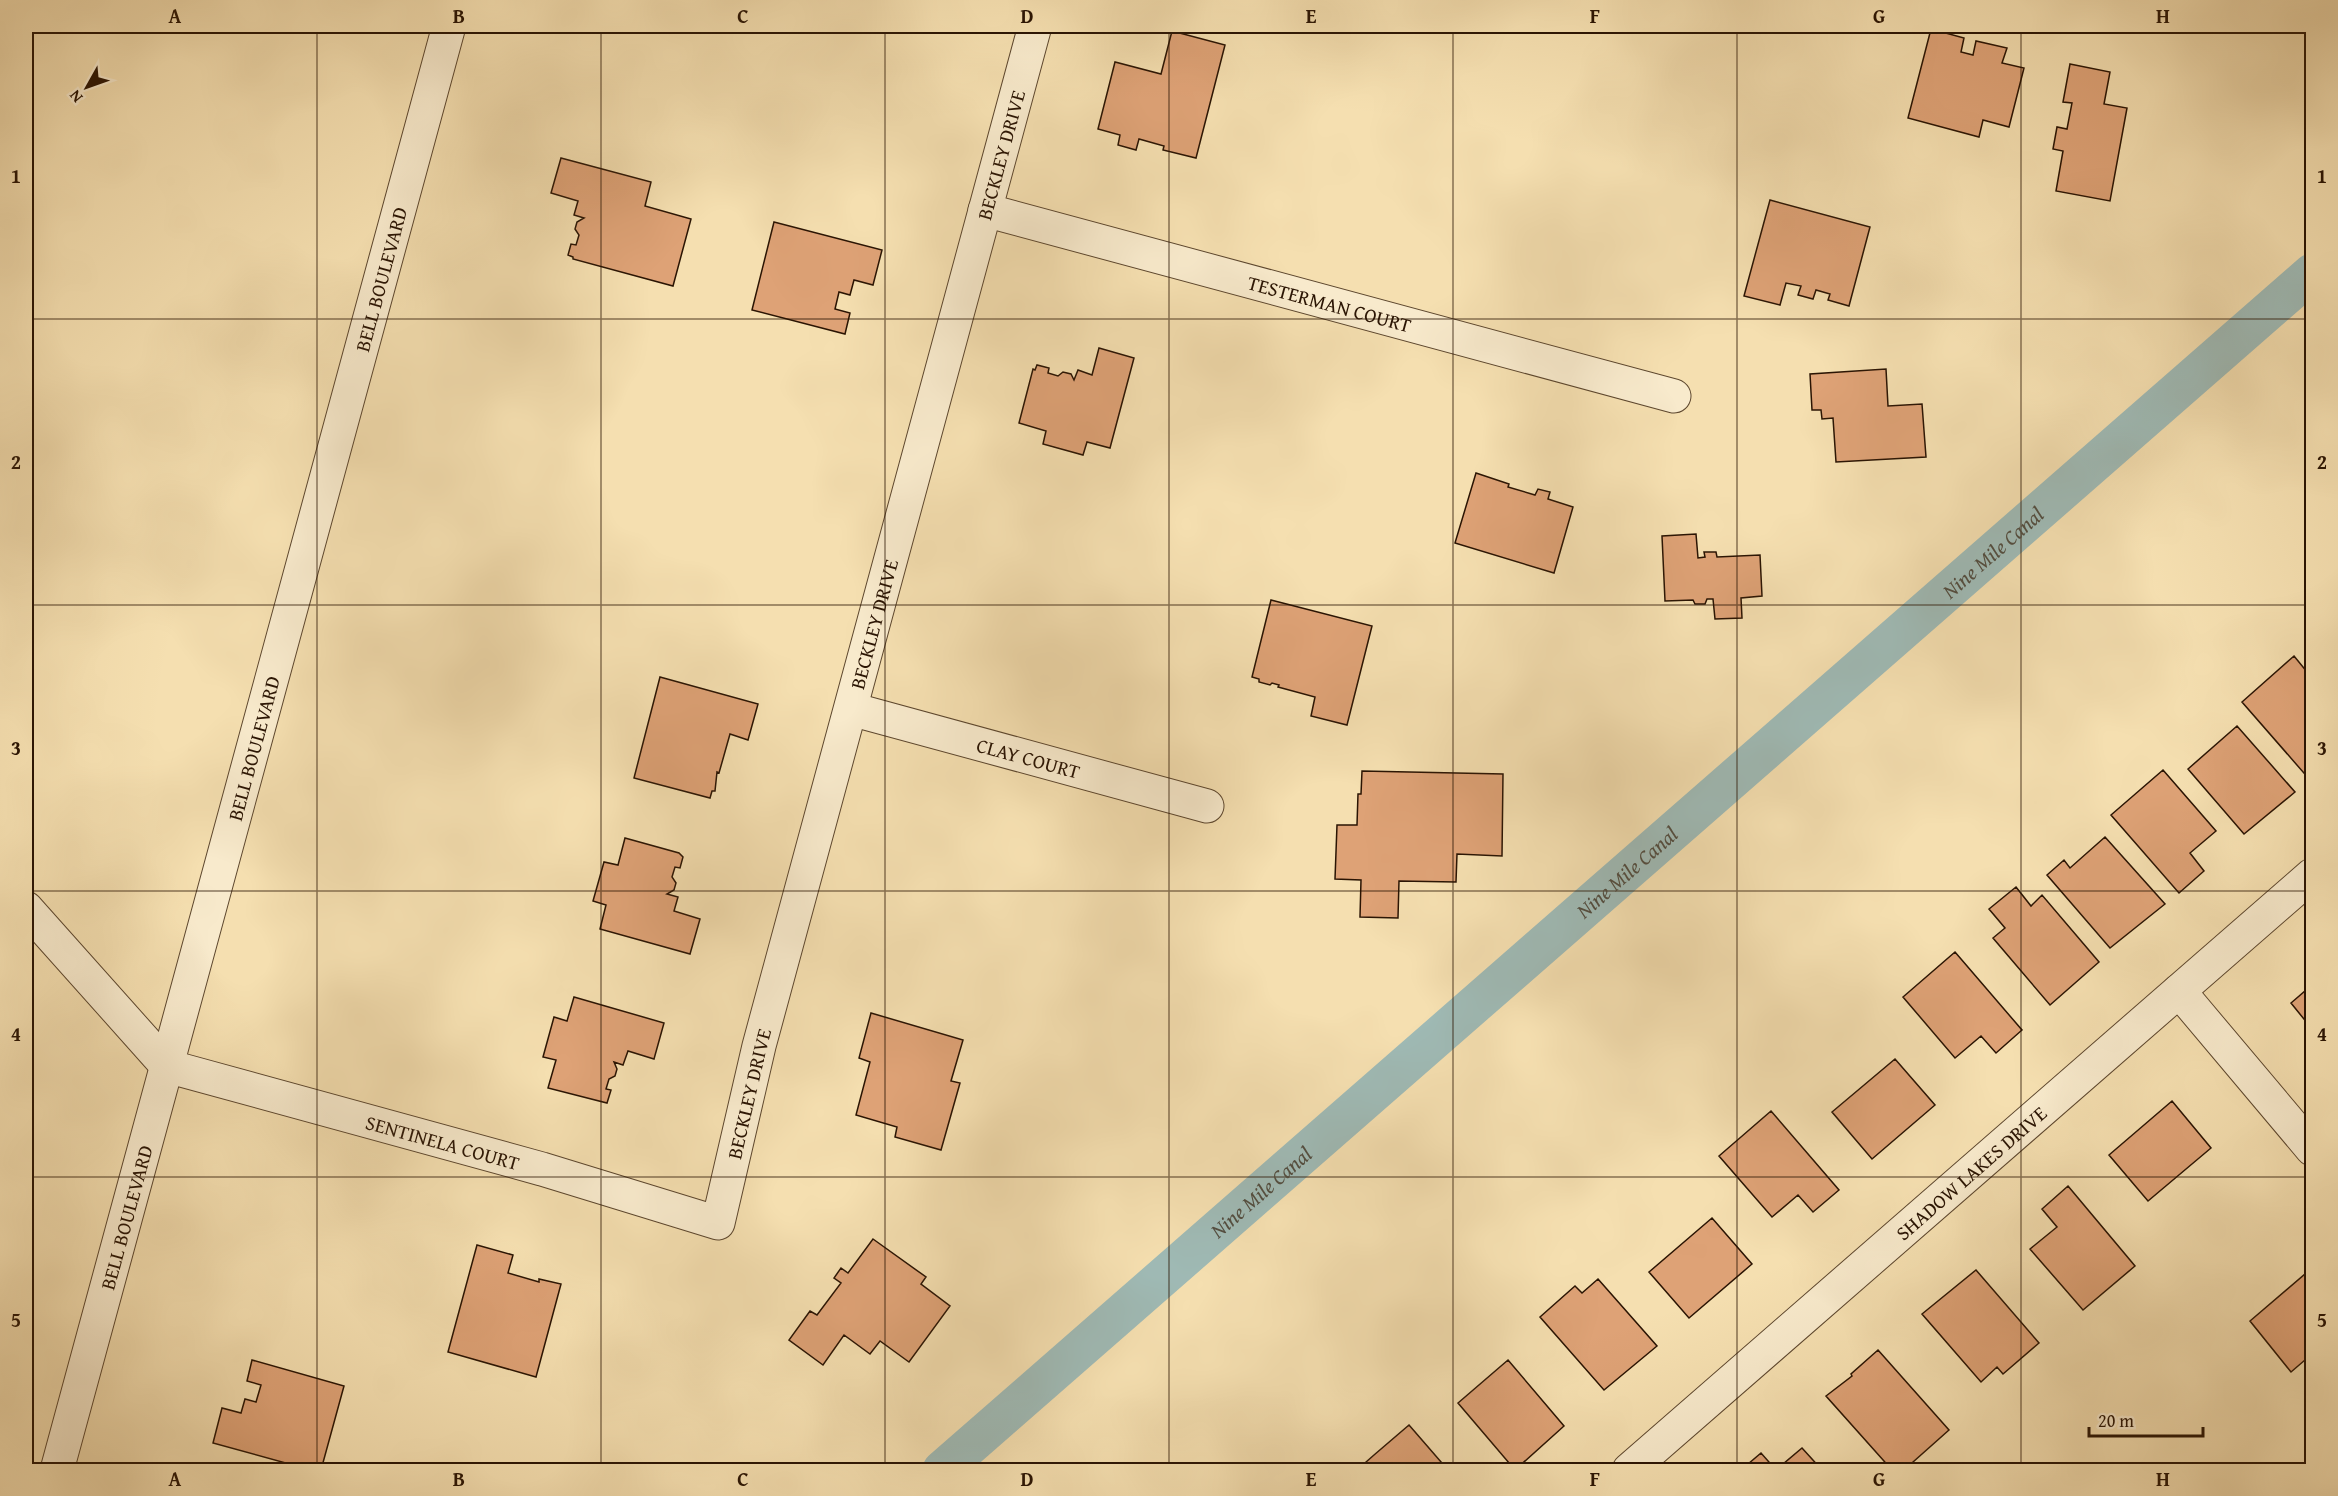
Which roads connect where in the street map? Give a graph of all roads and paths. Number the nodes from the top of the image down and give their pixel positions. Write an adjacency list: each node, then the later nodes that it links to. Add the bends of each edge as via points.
1 (449, 26): 10 (street, BELL BOULEVARD)
2 (1035, 26): 3 (street, BECKLEY DRIVE)
3 (986, 210): 4 (street, TESTERMAN COURT); 5 (street, BECKLEY DRIVE)
4 (1674, 396)
5 (851, 709): 6 (street, CLAY COURT); 12 (street, BECKLEY DRIVE, via 759,1046)
6 (1208, 806)
7 (2313, 875): 9 (street, SHADOW LAKES DRIVE)
8 (26, 908): 10 (street)
9 (2179, 991): 11 (street); 14 (street, SHADOW LAKES DRIVE)
10 (167, 1066): 12 (street, SENTINELA COURT, via 542,1169); 13 (street, BELL BOULEVARD)
11 (2313, 1149)
12 (718, 1223)
13 (57, 1470)
14 (1629, 1470)

